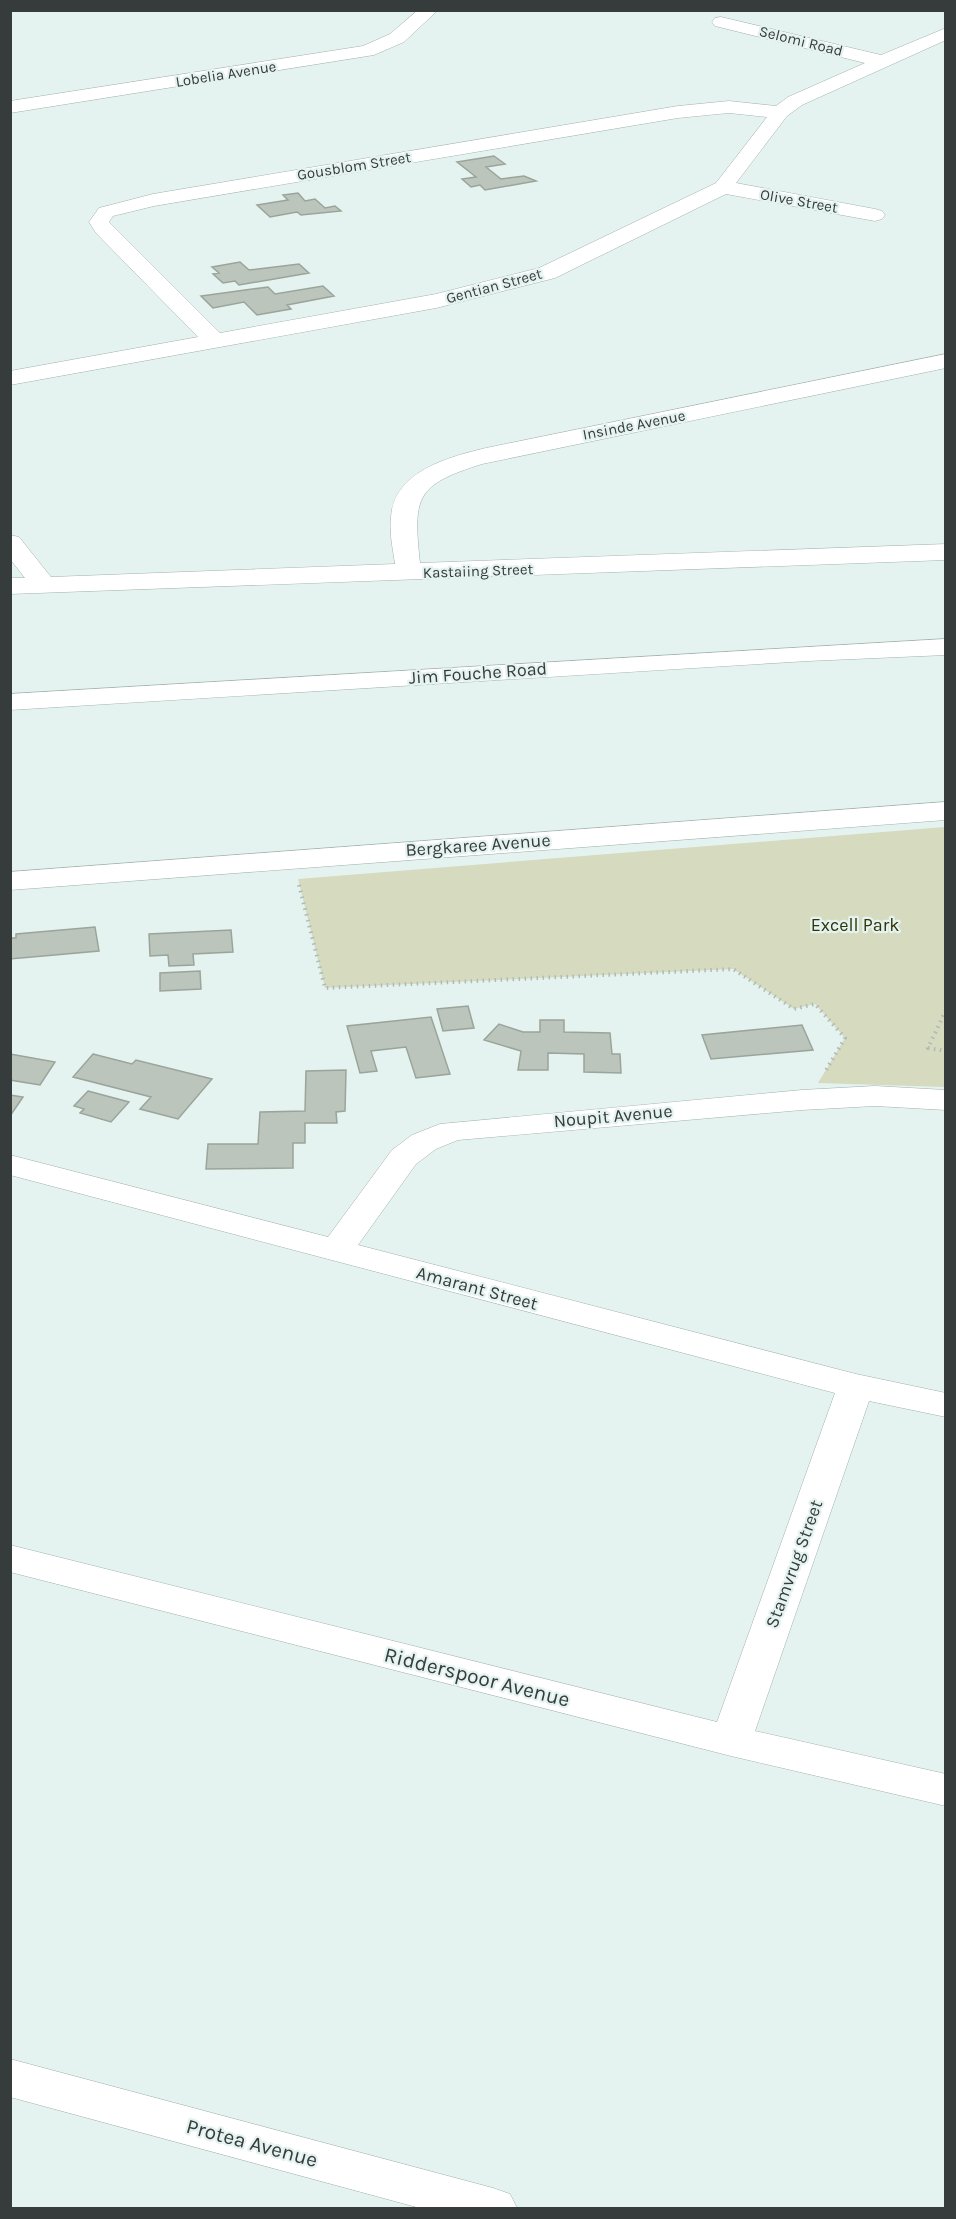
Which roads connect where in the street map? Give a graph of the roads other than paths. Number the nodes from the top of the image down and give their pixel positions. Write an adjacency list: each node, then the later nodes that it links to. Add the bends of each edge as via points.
1 (429, 10): 5 (street, Lobelia Avenue, via 397,38 367,51)
2 (721, 22): 4 (street, Selomi Road)
3 (945, 33): 4 (street, Gentian Street)
4 (881, 61): 6 (street, Gentian Street)
5 (10, 106)
6 (780, 112): 7 (street, Gentian Street); 9 (street, Gousblom Street, via 729,107 678,112 153,200 106,212 99,222 103,230)
7 (723, 186): 8 (street, Olive Street); 9 (street, Gentian Street, via 524,281 436,301)
8 (875, 215)
9 (215, 340): 11 (street, Gentian Street)
10 (945, 361): 14 (street, Insinde Avenue, via 456,464 428,477 406,501 403,516)
11 (10, 378)
12 (10, 542): 15 (street)
13 (945, 552): 14 (street, Kastaiing Street)
14 (408, 573): 15 (street, Kastaiing Street)
15 (44, 585): 16 (street, Kastaiing Street)
16 (10, 586)
17 (945, 647): 18 (street, Jim Fouche Road)
18 (10, 702)
19 (945, 811): 20 (street, Bergkaree Avenue)
20 (10, 881)
21 (945, 1100): 23 (street, Noupit Avenue, via 875,1096 802,1100 452,1131 424,1142 404,1157)
22 (10, 1165): 23 (street, Amarant Street)
23 (336, 1251): 24 (street, Amarant Street)
24 (856, 1386): 25 (street, Amarant Street); 27 (street, Stamvrug Street)
25 (945, 1405)
26 (10, 1558): 27 (street, Ridderspoor Avenue)
27 (731, 1741): 28 (street, Ridderspoor Avenue)
28 (945, 1790)
29 (10, 2078): 30 (street, Protea Avenue)
30 (493, 2208)

